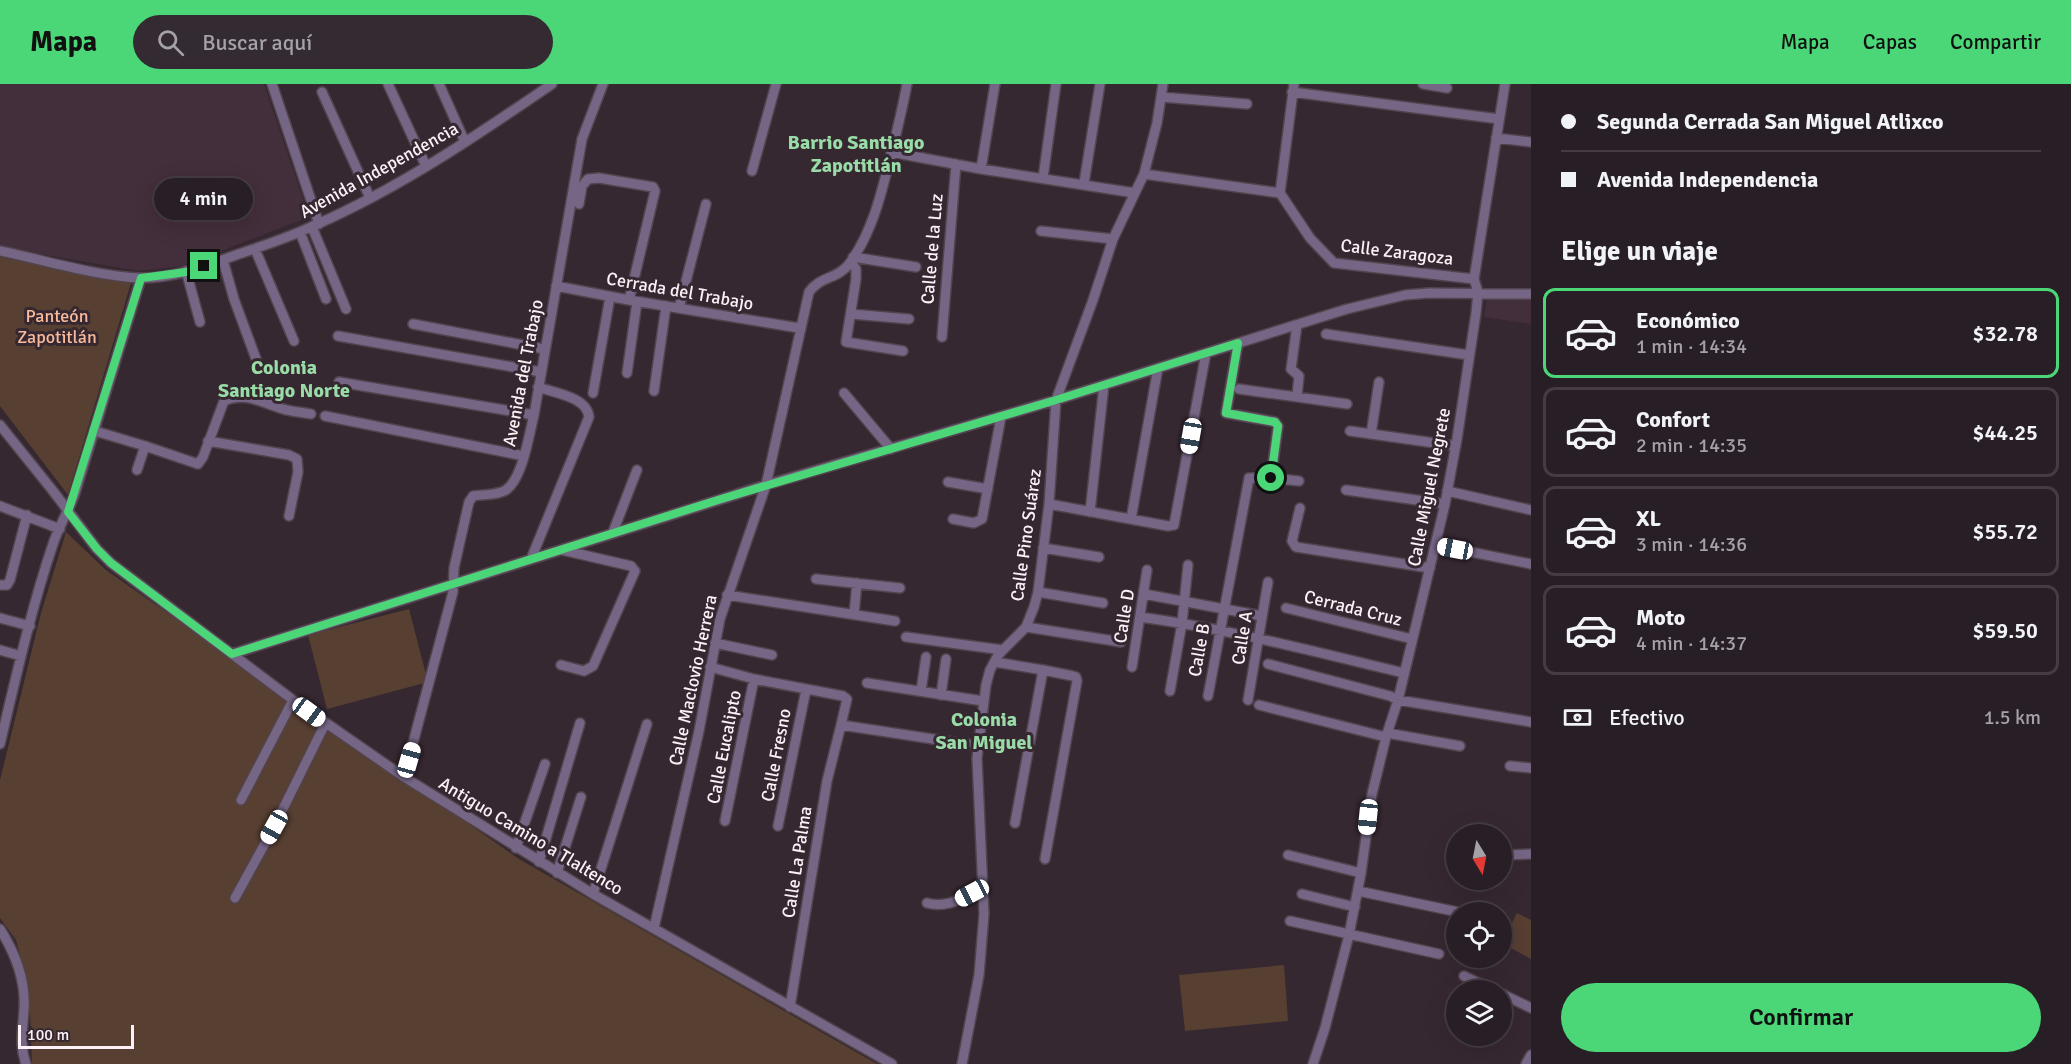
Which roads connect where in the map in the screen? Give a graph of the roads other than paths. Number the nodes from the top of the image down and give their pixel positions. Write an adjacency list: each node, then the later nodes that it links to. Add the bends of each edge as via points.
1 (272, 84): 36 (street)
2 (388, 84): 25 (street)
3 (439, 84): 21 (street)
4 (552, 84): 21 (street, Avenida Independencia)
5 (603, 84): 48 (street, Avenida del Trabajo, via 582,139)
6 (777, 84): 27 (street)
7 (907, 84): 23 (street, Calle Maclovio Herrera)
8 (995, 84): 26 (street)
9 (1056, 84): 29 (street)
10 (1100, 84): 30 (street)
11 (1163, 84): 17 (street, Calle Pino Suárez)
12 (1423, 84): 15 (street)
13 (1505, 84): 19 (street, Calle Miguel Negrete)
14 (1293, 88): 19 (street); 32 (street)
15 (1447, 88)
16 (321, 92): 33 (street)
17 (1161, 98): 18 (street); 28 (street, Calle Pino Suárez)
18 (1247, 104)
19 (1499, 119): 20 (street, Calle Miguel Negrete)
20 (1496, 138): 22 (street); 47 (street, Calle Miguel Negrete)
21 (465, 142): 25 (street, Avenida Independencia)
22 (1531, 142)
23 (891, 152): 24 (street); 43 (street, Calle Maclovio Herrera, via 875,211)
24 (956, 164): 26 (street); 65 (street, Calle de la Luz)
25 (426, 166): 33 (street, Avenida Independencia)
26 (981, 169): 29 (street)
27 (752, 171)
28 (1144, 174): 31 (street, Calle Pino Suárez); 32 (street)
29 (1043, 178): 30 (street)
30 (1084, 183): 31 (street)
31 (1135, 193): 39 (street, Calle Pino Suárez)
32 (1280, 193): 47 (street, Calle Zaragoza, via 1310,238 1334,263)
33 (370, 198): 36 (street, Avenida Independencia)
34 (579, 204): 53 (street, via 582,186 588,179 653,187)
35 (706, 204): 55 (street)
36 (315, 226): 38 (street, Avenida Independencia); 56 (street)
37 (1041, 231): 39 (street)
38 (300, 232): 40 (street, Avenida Independencia); 52 (street)
39 (1113, 239): 85 (street, Calle Pino Suárez)
40 (255, 249): 42 (street, Avenida Independencia); 66 (street)
41 (0, 251): 46 (street, Avenida Independencia)
42 (223, 260): 45 (street, Avenida Independencia); 72 (street)
43 (852, 260): 44 (street); 57 (street, via 856,279); 62 (street, Calle Maclovio Herrera, via 837,275 815,283)
44 (916, 267)
45 (186, 272): 46 (street, Avenida Independencia); 59 (street)
46 (141, 278): 92 (street)
47 (1474, 279): 49 (street, Calle Miguel Negrete)
48 (556, 286): 51 (street, Cerrada del Trabajo); 68 (street, Avenida del Trabajo)
49 (1478, 292): 50 (street); 61 (street, via 1406,295); 71 (street, Calle Miguel Negrete)
50 (1531, 294)
51 (610, 297): 53 (street, Cerrada del Trabajo); 82 (street)
52 (326, 299)
53 (633, 301): 54 (street, Cerrada del Trabajo); 75 (street)
54 (666, 306): 55 (street, Cerrada del Trabajo); 81 (street)
55 (680, 308): 62 (street, Cerrada del Trabajo)
56 (346, 309)
57 (851, 314): 58 (street); 69 (street, via 846,342)
58 (909, 319)
59 (200, 322)
60 (413, 324): 68 (street)
61 (1297, 325): 67 (street); 84 (street, via 1291,369 1299,376)
62 (799, 328): 105 (street, Calle Maclovio Herrera)
63 (1326, 334): 71 (street)
64 (338, 336): 74 (street)
65 (942, 337)
66 (294, 341)
67 (1238, 343): 70 (street); 102 (street, via 1226,413 1275,422 1278,426)
68 (544, 349): 74 (street, Avenida del Trabajo)
69 (903, 351)
70 (1206, 353): 73 (street); 119 (street, via 1174,525)
71 (1469, 355): 97 (street, Calle Miguel Negrete)
72 (259, 367)
73 (1158, 368): 78 (street); 119 (street)
74 (541, 372): 79 (street, Avenida del Trabajo)
75 (627, 373)
76 (339, 382): 88 (street)
77 (1379, 382): 94 (street)
78 (1104, 385): 85 (street); 115 (street)
79 (538, 387): 88 (street, Avenida del Trabajo); 126 (street, via 583,403 590,417)
80 (1239, 388): 84 (street)
81 (654, 391)
82 (593, 393)
83 (844, 393): 98 (street)
84 (1297, 396): 86 (street)
85 (1056, 400): 90 (street); 109 (street, Calle Pino Suárez)
86 (1347, 404)
87 (311, 414): 95 (street, via 249,398 230,398 224,402)
88 (534, 415): 99 (street, Avenida del Trabajo)
89 (325, 416): 99 (street)
90 (1000, 417): 98 (street); 106 (street)
91 (0, 425): 114 (street, Antiguo Camino a Tlaltenco)
92 (94, 431): 96 (street); 114 (street)
93 (1350, 431): 94 (street)
94 (1371, 434): 97 (street)
95 (208, 441): 96 (street, via 198,464); 117 (street, via 297,459)
96 (145, 446): 100 (street)
97 (1456, 446): 108 (street, Calle Miguel Negrete)
98 (891, 449): 105 (street)
99 (524, 456): 133 (street, Avenida del Trabajo, via 515,480 506,490 473,496 469,502)
100 (138, 470)
101 (637, 470): 121 (street)
102 (1271, 478): 103 (street); 143 (street, Calle B, via 1249,478)
103 (1299, 480)
104 (948, 482): 106 (street)
105 (766, 485): 121 (street); 139 (street, Calle Maclovio Herrera)
106 (988, 489): 118 (street, via 979,522)
107 (1346, 490): 110 (street)
108 (1447, 491): 110 (street, Calle Miguel Negrete); 113 (street)
109 (1049, 504): 115 (street); 123 (street, Calle Pino Suárez)
110 (1444, 504): 122 (street, Calle Miguel Negrete)
111 (0, 507): 116 (street)
112 (1300, 508): 129 (street, via 1292,541 1296,547)
113 (1531, 510)
114 (68, 512): 120 (street); 160 (street, Antiguo Camino a Tlaltenco, via 111,563)
115 (1090, 512): 119 (street)
116 (27, 514): 120 (street); 135 (street, via 10,580)
117 (289, 516)
118 (953, 519)
119 (1131, 519)
120 (60, 529): 150 (street)
121 (613, 532): 124 (street)
122 (1436, 545): 127 (street); 129 (street, Calle Miguel Negrete)
123 (1043, 548): 125 (street); 137 (street, Calle Pino Suárez)
124 (561, 550): 126 (street); 167 (street, via 635,568 593,666 584,671)
125 (1100, 557)
126 (531, 559): 133 (street)
127 (1531, 564)
128 (1188, 565): 140 (street)
129 (1430, 568): 155 (street, Calle Miguel Negrete)
130 (1147, 570): 138 (street, Calle D)
131 (816, 579): 134 (street)
132 (1268, 582): 145 (street, Calle A)
133 (453, 583): 160 (street); 196 (street, Avenida del Trabajo)
134 (857, 583): 136 (street); 144 (street)
135 (0, 585)
136 (900, 588)
137 (1038, 592): 141 (street); 151 (street, Calle Pino Suárez)
138 (1144, 594): 140 (street); 146 (street, Calle D)
139 (728, 595): 144 (street); 157 (street, Calle Maclovio Herrera)
140 (1183, 600): 143 (street); 149 (street)
141 (1103, 603)
142 (1286, 608): 155 (street, Cerrada Cruz)
143 (1223, 609): 145 (street); 152 (street, Calle B)
144 (854, 614): 148 (street)
145 (1262, 616): 154 (street, Calle A)
146 (1140, 617): 149 (street); 169 (street, Calle D)
147 (0, 618): 150 (street)
148 (895, 621)
149 (1182, 623): 152 (street); 176 (street)
150 (30, 626): 162 (street)
151 (1026, 627): 156 (street); 159 (street, Calle Pino Suárez)
152 (1219, 631): 154 (street); 178 (street, Calle B)
153 (906, 636): 159 (street)
154 (1258, 638): 171 (street); 180 (street, Calle A)
155 (1412, 639): 171 (street, Calle Miguel Negrete)
156 (1121, 642)
157 (715, 644): 161 (street); 168 (street, Calle Maclovio Herrera)
158 (0, 650): 162 (street)
159 (1003, 650): 165 (street, Calle Pino Suárez)
160 (232, 654): 179 (street, Antiguo Camino a Tlaltenco)
161 (772, 654)
162 (21, 656): 190 (street)
163 (926, 657): 175 (street)
164 (946, 660): 177 (street)
165 (995, 662): 170 (street); 182 (street, Calle Pino Suárez)
166 (1268, 664): 181 (street)
167 (561, 665)
168 (710, 667): 172 (street); 219 (street, Calle Maclovio Herrera)
169 (1132, 667)
170 (1043, 670): 200 (street); 206 (street, via 1073,676 1077,681)
171 (1404, 673): 181 (street, Calle Miguel Negrete)
172 (754, 679): 174 (street); 199 (street, Calle Eucalipto)
173 (867, 683): 175 (street)
174 (806, 690): 188 (street, Calle La Palma, via 847,699); 201 (street, Calle Fresno)
175 (921, 691): 177 (street)
176 (1170, 691)
177 (941, 694): 182 (street)
178 (1208, 696)
179 (292, 700): 186 (street, Antiguo Camino a Tlaltenco); 198 (street)
180 (1248, 700)
181 (1398, 700): 184 (street); 189 (street, Calle Miguel Negrete)
182 (983, 701): 191 (street, Calle Pino Suárez)
183 (1258, 705): 189 (street)
184 (1531, 722)
185 (580, 723): 207 (street)
186 (325, 724): 196 (street, Antiguo Camino a Tlaltenco); 214 (street)
187 (647, 724): 212 (street)
188 (841, 725): 191 (street); 226 (street, Calle La Palma, via 826,781)
189 (1387, 735): 192 (street); 209 (street, Calle Miguel Negrete, via 1372,794)
190 (0, 744)
191 (979, 746): 210 (street, Calle Pino Suárez)
192 (1460, 746)
193 (545, 764): 202 (street)
194 (1510, 766): 195 (street)
195 (1531, 768)
196 (404, 777): 202 (street, Antiguo Camino a Tlaltenco)
197 (581, 797): 208 (street)
198 (241, 800)
199 (725, 821)
200 (1015, 823)
201 (778, 826)
202 (516, 848): 207 (street, Antiguo Camino a Tlaltenco)
203 (1531, 854): 205 (street)
204 (1288, 855): 209 (street)
205 (1512, 855)
206 (1045, 859)
207 (539, 862): 208 (street, Antiguo Camino a Tlaltenco)
208 (557, 873): 212 (street, Antiguo Camino a Tlaltenco)
209 (1361, 873): 211 (street, Calle Miguel Negrete)
210 (984, 889): 215 (street, via 946,904); 231 (street, Calle Pino Suárez, via 979,975)
211 (1358, 891): 216 (street, Calle Miguel Negrete); 217 (street)
212 (593, 894): 219 (street, Antiguo Camino a Tlaltenco)
213 (1302, 894): 216 (street)
214 (235, 898)
215 (927, 903)
216 (1355, 907): 221 (street, Calle Miguel Negrete)
217 (1446, 909)
218 (1290, 921): 221 (street)
219 (654, 928): 226 (street, Antiguo Camino a Tlaltenco)
220 (0, 929): 229 (street, via 15,956 22,982 21,1035)
221 (1349, 935): 222 (street); 232 (street, Calle Miguel Negrete)
222 (1439, 954)
223 (1464, 976): 224 (street)
224 (1472, 980)
225 (1512, 999): 227 (street)
226 (790, 1007): 230 (street, Antiguo Camino a Tlaltenco)
227 (1531, 1008)
228 (1531, 1055): 233 (street)
229 (26, 1064)
230 (892, 1064)
231 (962, 1064)
232 (1313, 1064)
233 (1526, 1064)

